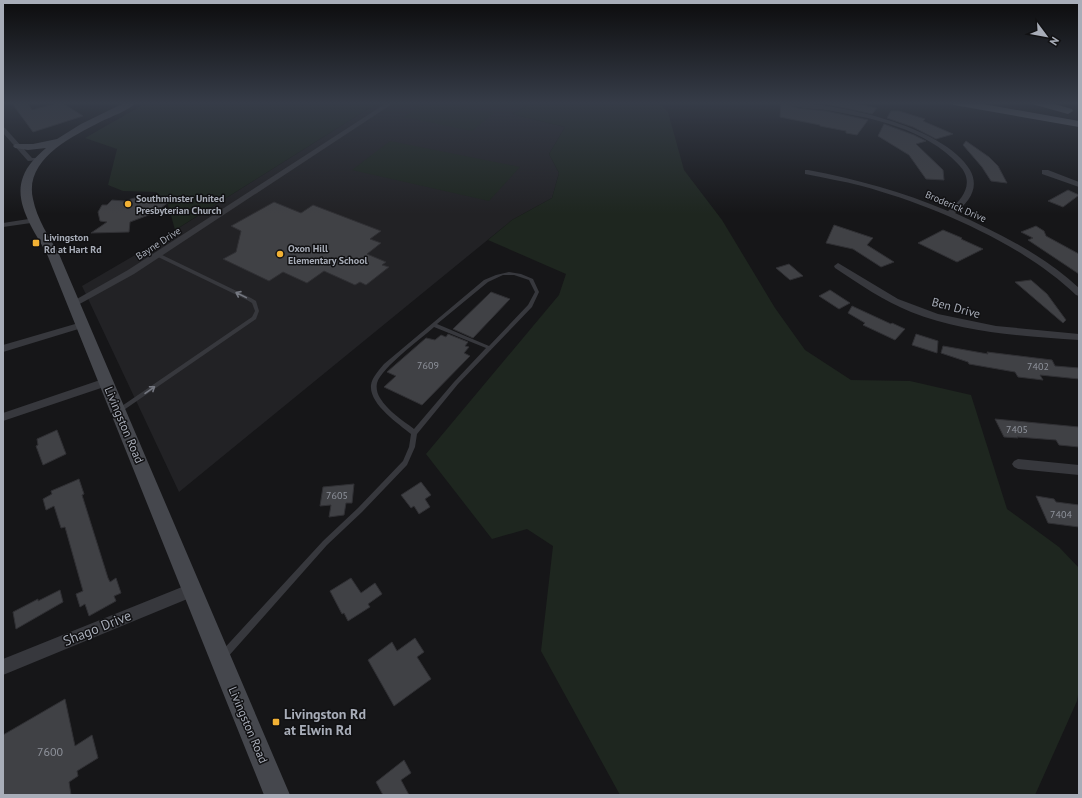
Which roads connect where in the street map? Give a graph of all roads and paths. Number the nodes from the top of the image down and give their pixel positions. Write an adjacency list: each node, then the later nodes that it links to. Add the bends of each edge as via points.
1 (12, 139): 6 (street)
2 (63, 139): 5 (main road, Livingston Road)
3 (335, 139): 14 (street, Bayne Drive)
4 (930, 139): 11 (street, via 946,148 962,164 971,181 966,198)
5 (60, 141): 6 (main road, via 23,148); 7 (main road, Livingston Road)
6 (18, 146): 7 (street, via 30,160)
7 (39, 159): 12 (main road, Livingston Road, via 28,177 26,188)
8 (808, 172): 11 (street, Broderick Drive, via 884,189)
9 (1045, 172): 10 (street)
10 (1079, 185)
11 (949, 214): 16 (street, Broderick Drive, via 1025,252)
12 (35, 220): 13 (street); 17 (main road, Livingston Road, via 53,254)
13 (3, 225)
14 (158, 255): 17 (street, Bayne Drive); 24 (lane, one-way to 14, via 254,318 257,311 254,302 249,299)
15 (838, 266): 20 (street, Ben Drive, via 881,293 935,316 995,330)
16 (1079, 293)
17 (73, 304): 18 (main road, Livingston Road)
18 (82, 325): 22 (street); 23 (main road, Livingston Road)
19 (434, 325): 21 (lane); 21 (lane, via 496,275 517,273 531,279 537,292 530,306); 26 (lane, via 386,365 374,383 374,392 391,416)
20 (1079, 337)
21 (490, 348): 26 (lane, via 456,383)
22 (3, 349)
23 (106, 382): 24 (main road, Livingston Road); 25 (street)
24 (118, 412): 29 (main road, Livingston Road)
25 (3, 417)
26 (414, 433): 30 (lane, via 412,447 405,463 326,543)
27 (1018, 464): 28 (street)
28 (1079, 470)
29 (192, 590): 30 (main road, Livingston Road); 31 (street, Shago Drive)
30 (220, 659): 32 (main road, Livingston Road)
31 (3, 667)
32 (277, 795)

